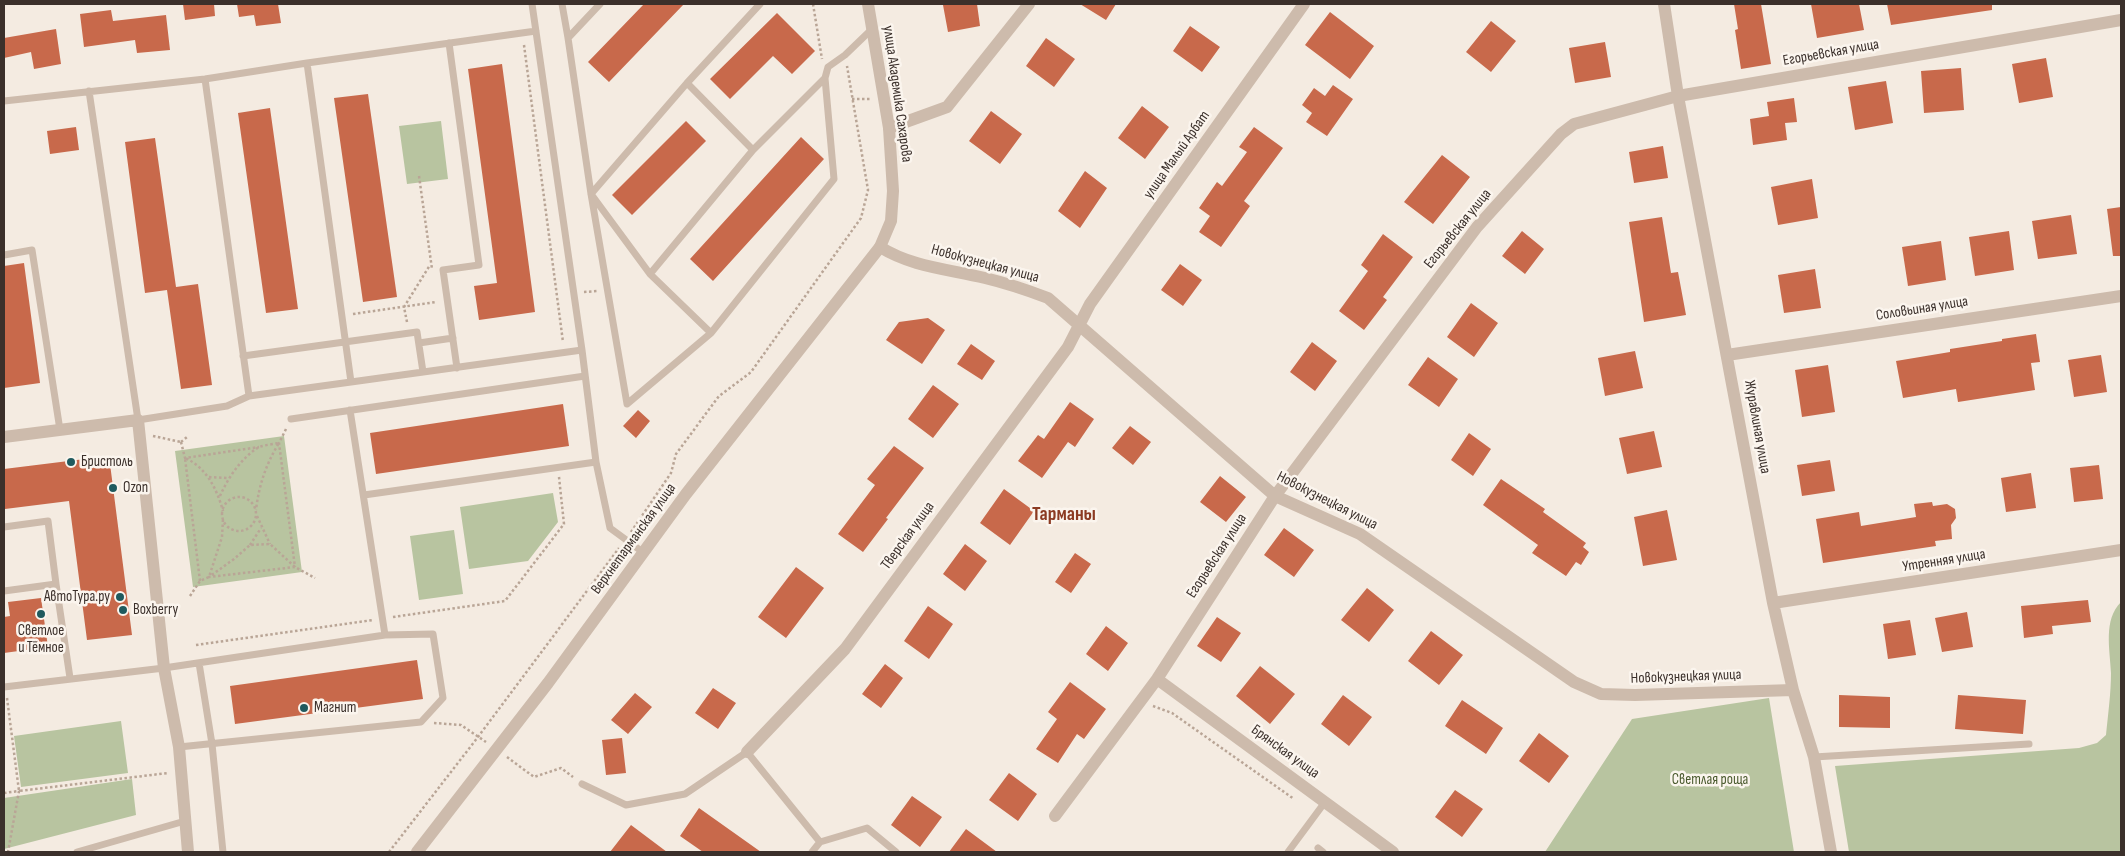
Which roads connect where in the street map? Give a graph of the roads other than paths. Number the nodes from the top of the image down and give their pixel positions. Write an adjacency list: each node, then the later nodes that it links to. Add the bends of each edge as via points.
1 (532, 4): 11 (lane)
2 (562, 4): 12 (lane)
3 (600, 4): 12 (lane)
4 (760, 4): 17 (lane)
5 (868, 4): 10 (street, улица Академика Сахарова)
6 (1029, 4): 21 (street, via 947,107)
7 (1304, 4): 28 (street, улица Малый Арбат, via 1090,304)
8 (1664, 4): 19 (street, Журавлиная улица)
9 (2121, 20): 19 (street, Егорьевская улица)
10 (872, 28): 15 (lane, via 828,67); 21 (street, улица Академика Сахарова)
11 (536, 31): 13 (lane); 33 (lane)
12 (568, 38): 23 (lane)
13 (448, 43): 14 (lane); 30 (lane, via 479,265 443,270)
14 (307, 63): 16 (lane); 31 (lane)
15 (825, 78): 22 (lane); 29 (lane, via 834,179)
16 (205, 79): 18 (lane); 35 (lane)
17 (687, 82): 22 (lane); 23 (lane)
18 (89, 91): 20 (lane); 43 (lane)
19 (1678, 96): 34 (street, Журавлиная улица); 48 (street, Егорьевская улица, via 1574,124 1561,134 1477,227)
20 (4, 101)
21 (889, 128): 24 (street, улица Академика Сахарова, via 893,191 890,221)
22 (753, 150): 26 (lane)
23 (591, 194): 26 (lane); 29 (lane, via 626,404)
24 (880, 247): 28 (street, Новокузнецкая улица, via 898,258 1021,288 1048,298); 51 (street, Верхнетарманская улица, via 686,494)
25 (4, 255): 44 (lane, via 32,250)
26 (650, 274): 29 (lane)
27 (2121, 296): 34 (street, Соловьиная улица)
28 (1080, 327): 48 (street, Новокузнецкая улица); 65 (street, Тверская улица, via 844,650)
29 (711, 333)
30 (453, 338): 32 (lane); 36 (lane)
31 (345, 342): 32 (lane, via 417,332); 35 (lane); 39 (lane)
32 (419, 343): 37 (lane)
33 (582, 350): 36 (lane); 38 (lane)
34 (1727, 355): 54 (street, Журавлиная улица)
35 (243, 356): 40 (lane)
36 (457, 368): 37 (lane)
37 (423, 372): 39 (lane)
38 (586, 376): 41 (lane); 46 (lane)
39 (351, 382): 40 (lane)
40 (249, 396): 43 (lane, via 227,406)
41 (350, 410): 42 (lane); 47 (lane)
42 (291, 419)
43 (138, 427): 44 (street); 57 (street)
44 (60, 430): 45 (street)
45 (4, 436)
46 (596, 462): 47 (lane); 51 (lane, via 610,528)
47 (364, 495): 55 (lane)
48 (1275, 496): 59 (street, Егорьевская улица); 61 (street, Новокузнецкая улица, via 1360,534 1574,682 1601,694)
49 (4, 527): 52 (lane, via 48,522)
50 (2121, 550): 54 (street, Утренняя улица)
51 (644, 553): 75 (street, Верхнетарманская улица)
52 (56, 584): 53 (lane); 58 (lane)
53 (4, 591)
54 (1773, 604): 61 (street, Журавлиная улица)
55 (385, 635): 56 (lane); 62 (lane, via 433,634 443,698 420,722)
56 (199, 663): 57 (lane); 62 (lane)
57 (164, 668): 58 (lane); 64 (street)
58 (70, 678): 60 (lane)
59 (1157, 679): 68 (street, Брянская улица); 69 (street, Егорьевская улица)
60 (5, 687)
61 (1793, 690): 66 (street, Журавлиная улица)
62 (212, 744): 64 (lane); 74 (lane)
63 (2029, 744): 66 (lane)
64 (179, 747): 70 (street)
65 (748, 752): 67 (lane, via 685,794 626,805); 71 (lane)
66 (1814, 757): 80 (street, Журавлиная улица)
67 (582, 784)
68 (1325, 802): 78 (lane); 79 (street, Брянская улица)
69 (1055, 816)
70 (185, 822): 72 (lane); 73 (street)
71 (820, 842): 76 (lane); 77 (lane, via 867,828)
72 (77, 852)
73 (188, 852)
74 (223, 852)
75 (417, 852)
76 (812, 852)
77 (896, 852)
78 (1288, 852)
79 (1393, 852)
80 (1831, 852)

